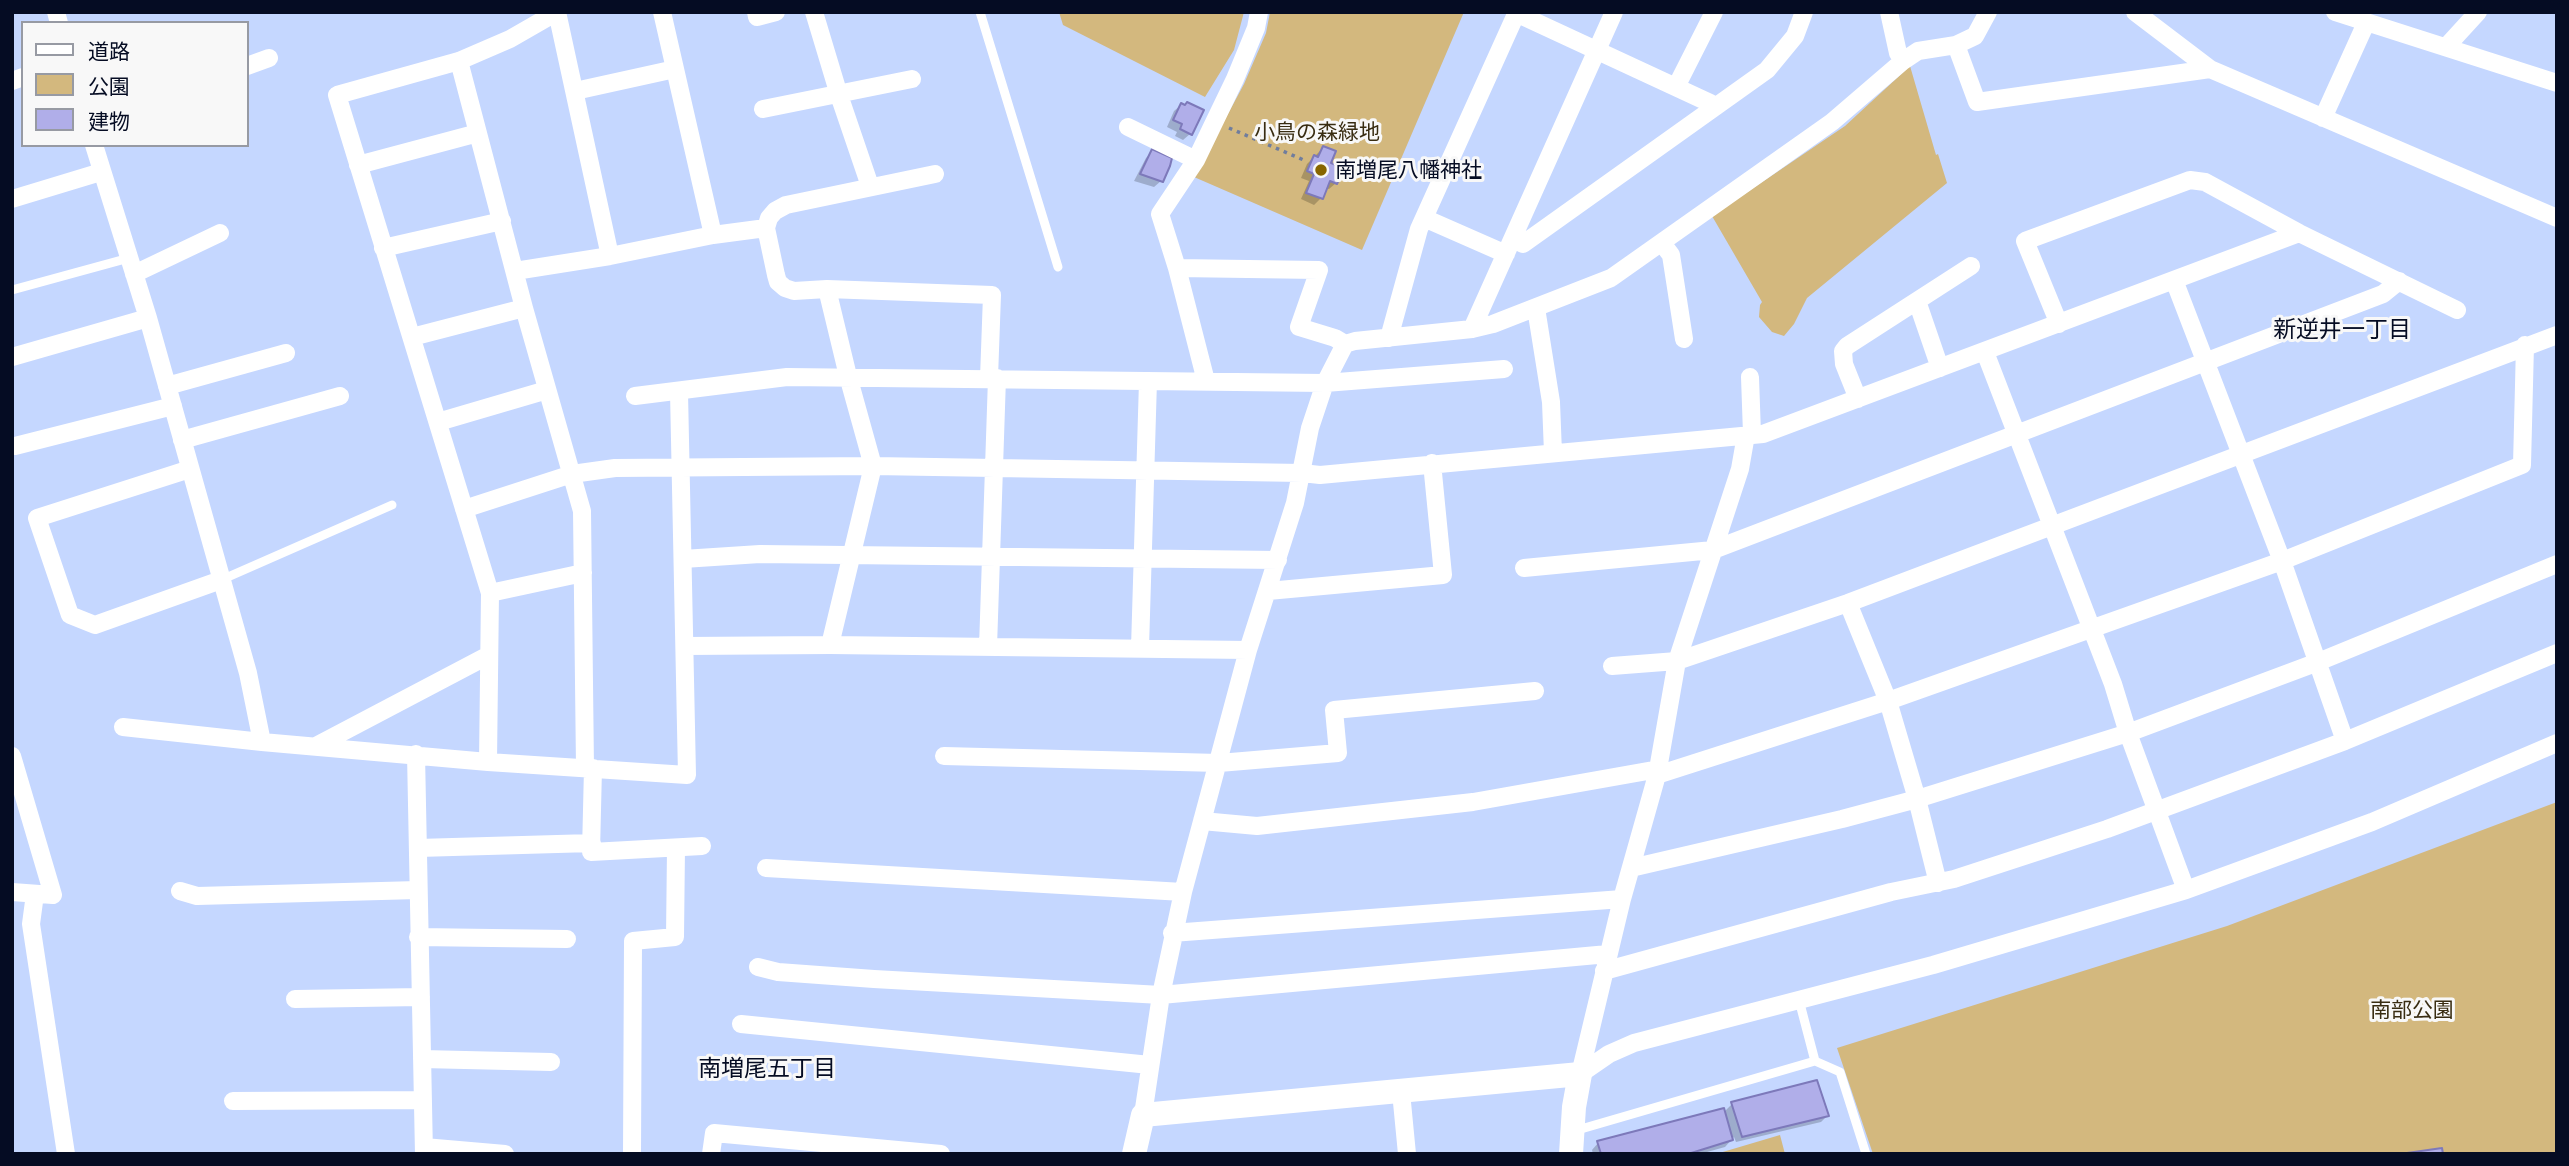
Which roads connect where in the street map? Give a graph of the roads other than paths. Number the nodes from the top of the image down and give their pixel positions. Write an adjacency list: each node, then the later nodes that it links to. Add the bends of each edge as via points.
1 (662, 12): 24 (street)
2 (756, 12): 3 (street, via 757,17)
3 (776, 12)
4 (814, 12): 30 (street)
5 (980, 12): 56 (lane)
6 (1259, 12): 37 (street, via 1240,66)
7 (1614, 12): 19 (street)
8 (1714, 12): 28 (street)
9 (1804, 12): 31 (street, via 1795,36 1768,70)
10 (1889, 12): 22 (street)
11 (1988, 12): 17 (street, via 1975,36)
12 (2135, 12): 25 (street)
13 (2334, 12): 16 (street)
14 (2478, 12): 18 (street)
15 (1516, 13): 19 (street); 43 (street)
16 (2366, 23): 18 (street); 33 (street)
17 (1956, 45): 22 (street, via 1918,51); 25 (street, via 1977,102)
18 (2445, 47): 27 (street)
19 (1596, 52): 28 (street); 51 (street)
20 (269, 58): 23 (street)
21 (459, 61): 29 (street, via 557,12); 35 (street); 38 (street, via 337,95)
22 (1903, 61): 50 (street, via 1832,122)
23 (248, 66)
24 (675, 69): 29 (street); 49 (street)
25 (2210, 69): 33 (street)
26 (912, 79): 30 (street)
27 (2557, 83)
28 (1675, 87): 31 (street)
29 (575, 91): 53 (street)
30 (839, 95): 32 (street); 41 (street)
31 (1714, 107): 51 (street, via 1523,244)
32 (763, 109)
33 (2323, 118): 44 (street)
34 (1128, 127): 37 (street)
35 (478, 133): 38 (street); 45 (street)
36 (95, 147): 39 (street)
37 (1196, 160): 57 (street, via 1160,214)
38 (358, 165): 52 (street)
39 (102, 172): 42 (street); 54 (street)
40 (935, 174): 41 (street)
41 (870, 186): 46 (street, via 786,205 775,211)
42 (12, 200)
43 (1424, 218): 51 (street); 72 (street)
44 (2557, 218)
45 (502, 220): 52 (street); 58 (street)
46 (766, 228): 49 (street); 61 (street, via 778,282 794,291)
47 (220, 233): 54 (street)
48 (2299, 233): 59 (street); 60 (street); 68 (street, via 2205,182 2190,180 2025,241)
49 (713, 235): 53 (street)
50 (1662, 243): 65 (street, via 1611,278); 73 (street, via 1671,255)
51 (1510, 246): 69 (street)
52 (383, 248): 71 (street)
53 (610, 256): 58 (street)
54 (131, 266): 62 (lane); 67 (street)
55 (1971, 266): 63 (street)
56 (1058, 267)
57 (1177, 268): 74 (street, via 1320,270 1299,327); 86 (street)
58 (515, 271): 64 (street)
59 (2174, 280): 68 (street); 79 (street)
60 (2399, 281): 66 (street); 79 (street, via 2383,295)
61 (827, 289): 82 (street); 84 (street, via 992,295)
62 (12, 290)
63 (1917, 301): 80 (street); 93 (street, via 1843,351)
64 (524, 308): 71 (street); 89 (street)
65 (1536, 308): 69 (street); 100 (street, via 1551,401)
66 (2457, 310)
67 (148, 318): 78 (street); 88 (street)
68 (2059, 324): 76 (street)
69 (1472, 329): 72 (street)
70 (2557, 335): 75 (street)
71 (412, 337): 95 (street)
72 (1389, 338): 74 (street)
73 (1684, 339)
74 (1345, 344): 87 (street)
75 (2525, 345): 101 (street); 119 (street, via 2522,465)
76 (1985, 352): 80 (street); 96 (street)
77 (286, 353): 88 (street)
78 (12, 357)
79 (2206, 360): 96 (street); 101 (street)
80 (1940, 368): 93 (street)
81 (1504, 369): 87 (street)
82 (848, 376): 84 (street); 90 (street, via 787,377); 103 (street)
83 (1751, 377): 97 (street)
84 (993, 378): 85 (street); 106 (street)
85 (1148, 381): 86 (street); 107 (street)
86 (1206, 381): 87 (street)
87 (1325, 383): 108 (street, via 1310,428)
88 (167, 386): 94 (street)
89 (548, 390): 95 (street); 109 (street)
90 (679, 392): 92 (street); 104 (street)
91 (340, 396): 98 (street)
92 (635, 396)
93 (1858, 399): 97 (street)
94 (173, 406): 98 (street); 99 (street)
95 (438, 422): 111 (street)
96 (2017, 434): 112 (street); 113 (street)
97 (1749, 435): 100 (street); 113 (street)
98 (182, 440): 105 (street)
99 (15, 446)
100 (1553, 453): 102 (street)
101 (2242, 453): 112 (street); 119 (street)
102 (1432, 463): 108 (street); 124 (street, via 1443,575)
103 (873, 466): 104 (street); 106 (street); 114 (street)
104 (680, 467): 109 (street); 117 (street)
105 (190, 468): 123 (street); 123 (street, via 37,518 70,615 95,625)
106 (993, 468): 107 (street); 115 (street)
107 (1146, 470): 108 (street); 116 (street)
108 (1303, 473): 118 (street)
109 (572, 474): 111 (street); 122 (street, via 582,511)
110 (392, 505): 123 (lane)
111 (464, 509): 125 (street)
112 (2054, 525): 126 (street); 127 (street)
113 (1713, 550): 121 (street); 135 (street)
114 (851, 555): 115 (street); 117 (street); 128 (street)
115 (991, 556): 116 (street); 130 (street)
116 (1144, 558): 118 (street); 131 (street)
117 (683, 559): 129 (street)
118 (1278, 560): 124 (street)
119 (2282, 561): 127 (street); 136 (street)
120 (2557, 564): 136 (street)
121 (1524, 568)
122 (583, 573): 125 (street); 151 (street)
123 (221, 580): 143 (street)
124 (1268, 591): 132 (street)
125 (489, 593): 134 (street)
126 (1848, 603): 135 (street); 139 (street)
127 (2091, 628): 139 (street); 141 (street)
128 (830, 645): 129 (street); 130 (street)
129 (685, 646): 151 (street, via 687,775)
130 (989, 648): 131 (street)
131 (1140, 648): 132 (street)
132 (1248, 650): 150 (street)
133 (2557, 653): 142 (street)
134 (489, 655): 145 (street); 149 (street)
135 (1677, 662): 137 (street); 152 (street)
136 (2318, 662): 141 (street); 142 (street)
137 (1612, 666)
138 (1535, 691): 150 (street, via 1334,710 1338,753)
139 (1888, 701): 152 (street); 153 (street)
140 (123, 727): 143 (street)
141 (2128, 733): 153 (street); 155 (street)
142 (2345, 741): 155 (street)
143 (262, 742): 145 (street)
144 (2557, 743): 165 (street, via 2372,821)
145 (316, 746): 146 (street)
146 (416, 754): 149 (street); 159 (street)
147 (12, 756): 154 (street)
148 (944, 756): 150 (street)
149 (488, 762): 151 (street)
150 (1219, 763): 156 (street)
151 (589, 768): 157 (street)
152 (1658, 772): 156 (street, via 1473,802 1257,826); 162 (street)
153 (1917, 799): 162 (street); 163 (street)
154 (20, 811): 169 (street, via 53,895)
155 (2157, 812): 163 (street); 165 (street)
156 (1202, 821): 168 (street)
157 (592, 843): 159 (street); 160 (street, via 591,852)
158 (702, 846): 160 (street)
159 (418, 848): 164 (street)
160 (676, 848): 194 (street, via 675,937 633,941)
161 (766, 868): 168 (street)
162 (1631, 868): 170 (street)
163 (1938, 883): 174 (street)
164 (418, 890): 167 (street, via 197,896); 172 (street)
165 (2186, 890): 179 (street)
166 (12, 891): 169 (street)
167 (180, 891)
168 (1183, 892): 171 (street)
169 (35, 894): 192 (street, via 31,925)
170 (1622, 899): 171 (street); 174 (street)
171 (1172, 933): 176 (street)
172 (418, 937): 173 (street); 177 (street)
173 (567, 939)
174 (1606, 962): 176 (street); 185 (street)
175 (758, 967): 176 (street, via 778,972)
176 (1161, 995): 184 (street)
177 (421, 997): 178 (street); 181 (street)
178 (295, 999)
179 (1800, 1000): 182 (lane); 185 (street, via 1634,1044)
180 (741, 1024): 184 (street)
181 (422, 1059): 183 (street); 187 (street)
182 (1815, 1061): 190 (lane); 199 (lane, via 1840,1072)
183 (551, 1062)
184 (1150, 1065): 189 (street)
185 (1580, 1074): 186 (street); 190 (street)
186 (1401, 1092): 189 (street); 198 (street)
187 (423, 1100): 188 (street); 191 (street)
188 (233, 1101)
189 (1143, 1115): 197 (street)
190 (1572, 1143)
191 (424, 1150): 193 (street)
192 (66, 1154)
193 (505, 1154)
194 (632, 1154)
195 (711, 1154): 196 (street, via 714,1133)
196 (941, 1154)
197 (1134, 1154)
198 (1407, 1154)
199 (1866, 1154)

